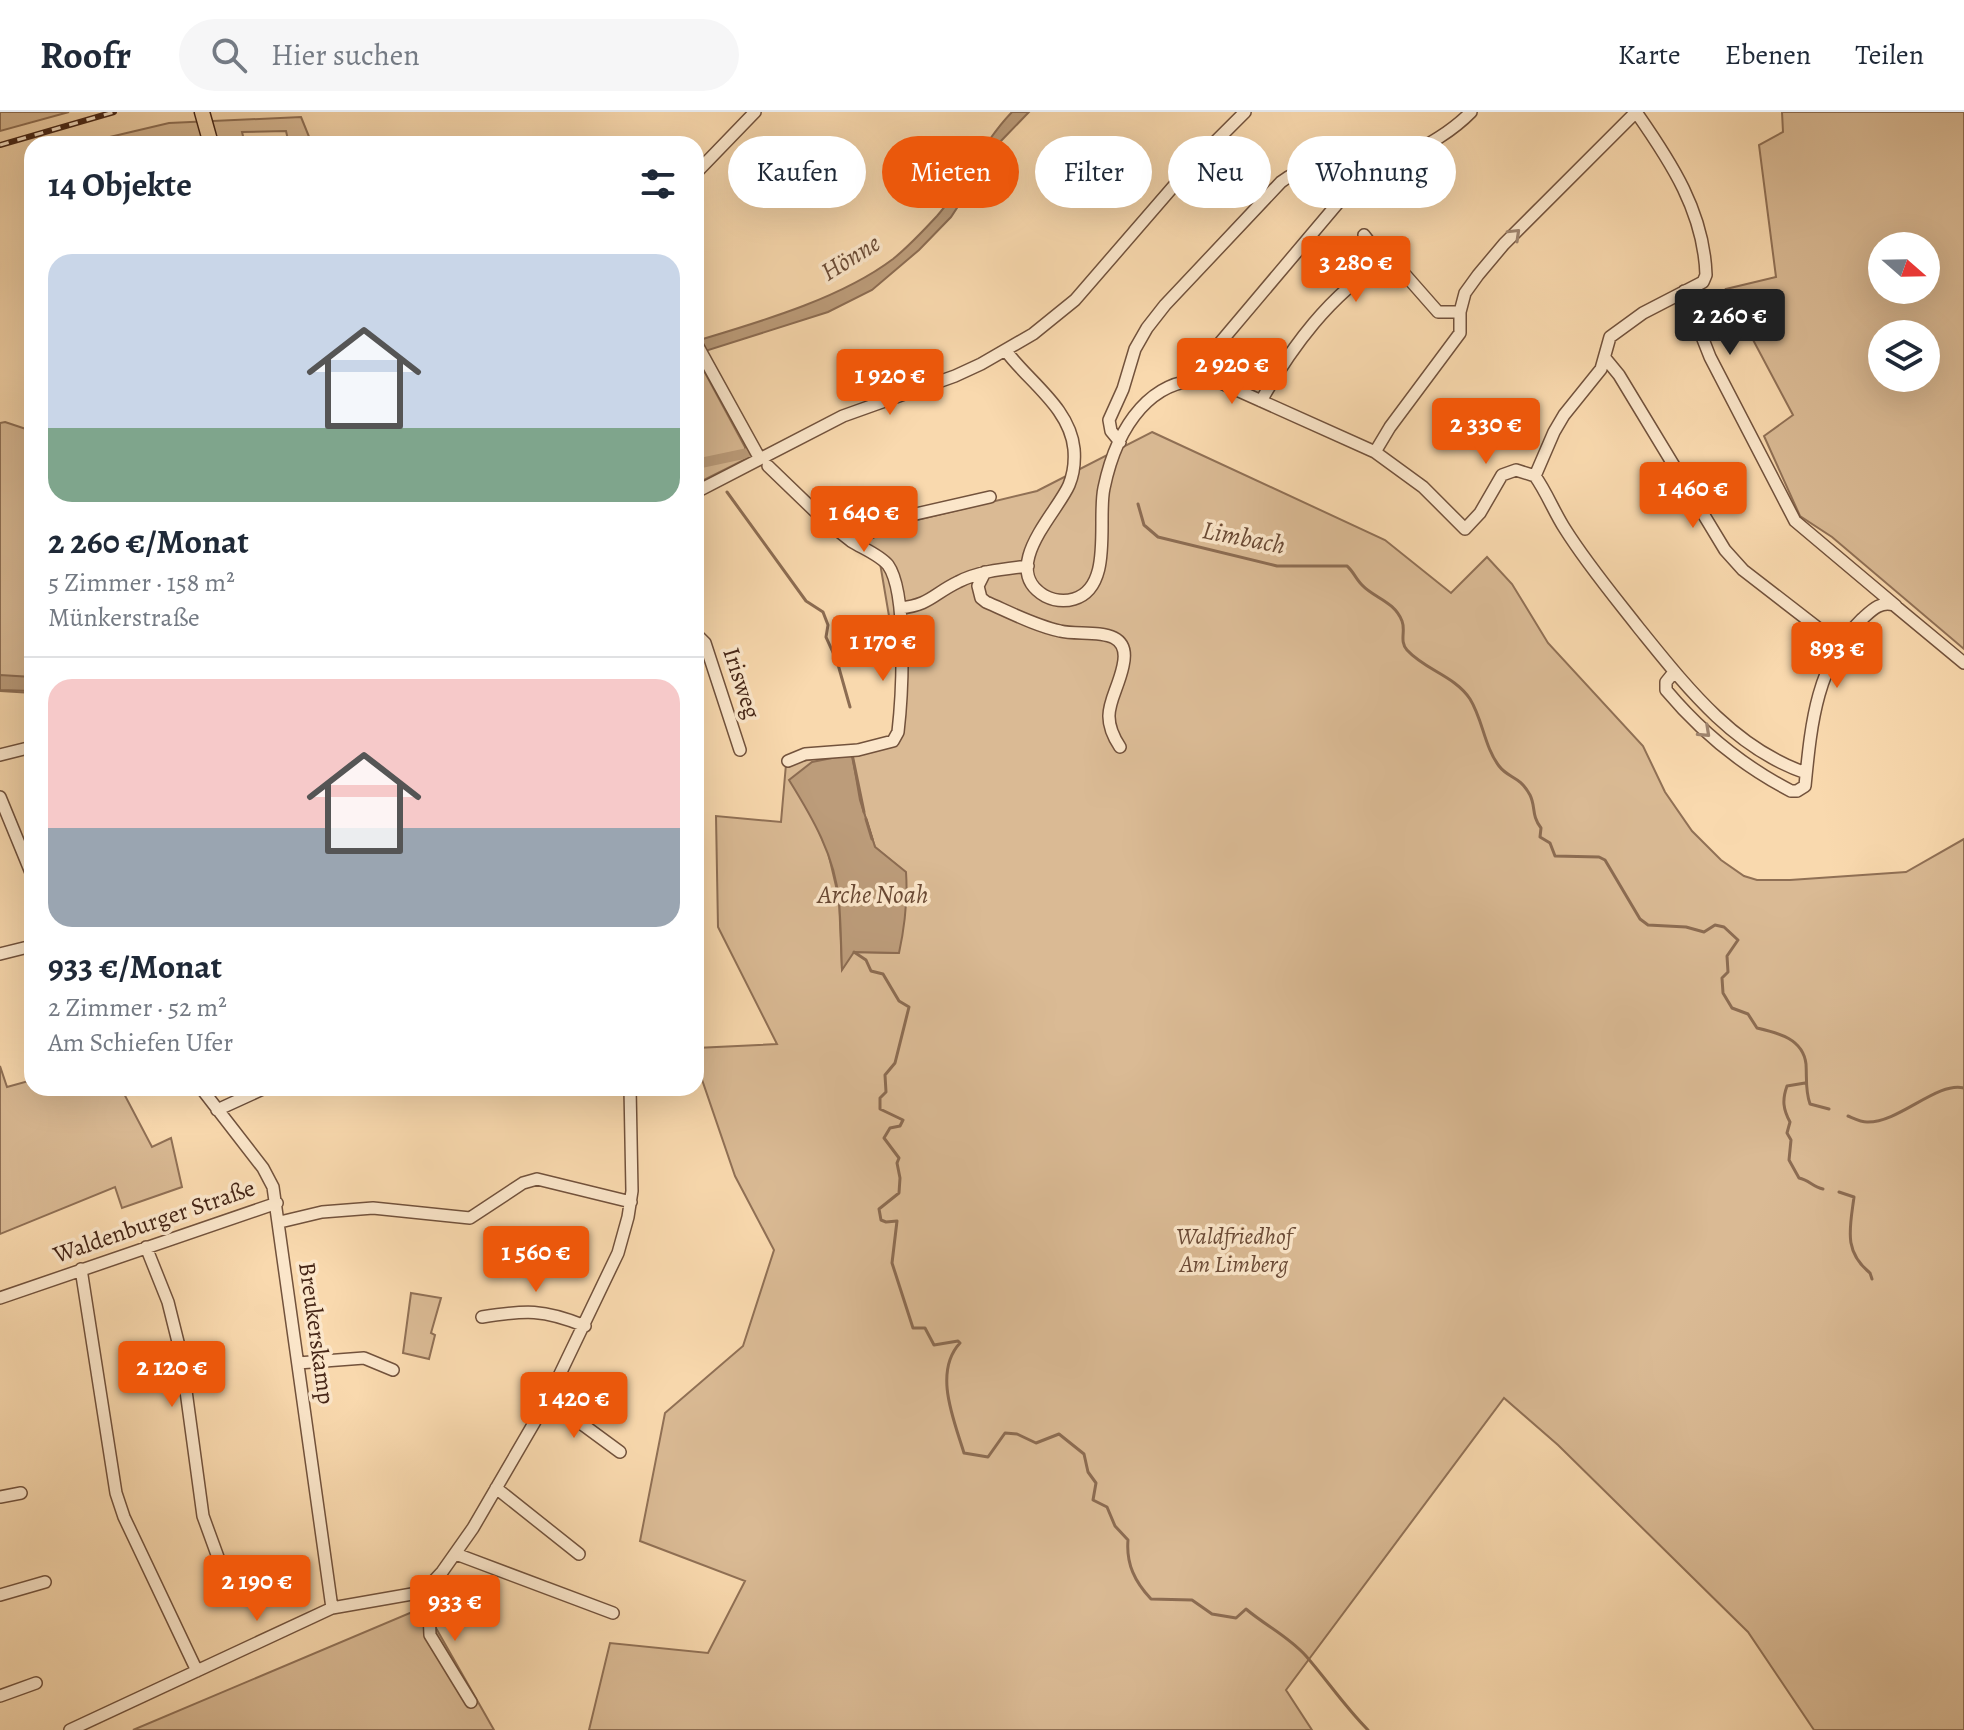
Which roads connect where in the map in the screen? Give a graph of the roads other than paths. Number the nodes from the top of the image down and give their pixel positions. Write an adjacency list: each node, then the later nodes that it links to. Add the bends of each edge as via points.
1 (202, 112): 6 (main road)
2 (755, 112): 8 (street)
3 (1245, 112): 15 (street, via 1075,300)
4 (1471, 112): 7 (street)
5 (1636, 112): 13 (street, via 1688,195 1704,254 1705,279); 14 (street, one-way to 5, via 1465,293 1492,258)
6 (209, 136)
7 (1444, 136)
8 (704, 165)
9 (1287, 178): 20 (street, via 1147,328 1109,420)
10 (1334, 208): 18 (street, via 1208,357)
11 (1364, 235): 12 (street)
12 (1384, 261): 14 (street, via 1394,262 1438,312); 19 (street, via 1316,321)
13 (1684, 291): 17 (street, via 1615,332); 29 (street, via 1710,357 1795,521)
14 (1460, 312): 21 (street, via 1460,333)
15 (1006, 351): 22 (street, via 955,376 843,416); 27 (street, via 1058,409 1074,446 1069,486 1033,543)
16 (704, 357): 22 (street)
17 (1605, 358): 23 (street, via 1554,432); 32 (street, via 1725,550)
18 (1201, 379): 19 (street); 20 (street, via 1171,385 1151,397)
19 (1261, 401): 21 (street)
20 (1120, 442): 27 (street, via 1104,488 1100,562 1090,588 1075,599 1047,597 1031,582)
21 (1375, 452): 23 (street, via 1423,487 1465,529 1502,475 1516,470)
22 (764, 462): 24 (street); 26 (street)
23 (1535, 476): 34 (street, via 1583,557)
24 (704, 488)
25 (990, 497): 26 (street, via 907,516)
26 (851, 541): 30 (street, via 887,564)
27 (1028, 566): 28 (street)
28 (985, 572): 30 (street, via 957,582 920,606); 35 (street, via 978,586 986,602 1060,631 1104,634 1121,645 1123,668 1109,702)
29 (1896, 606): 32 (street, via 1885,603 1875,608); 33 (street)
30 (900, 608): 39 (street, via 901,708 895,739)
31 (704, 642): 37 (street, Irisweg)
32 (1840, 645): 40 (street, via 1820,685)
33 (1964, 663)
34 (1674, 672): 40 (street, via 1749,744); 40 (street, one-way to 40, via 1666,690 1729,753 1791,791 1802,790)
35 (1120, 747)
36 (24, 749): 38 (street)
37 (740, 750)
38 (0, 755)
39 (788, 761)
40 (1806, 773)
41 (0, 797): 42 (street)
42 (24, 856)
43 (24, 948): 44 (street)
44 (0, 954)
45 (207, 1096): 48 (street, Breukerskamp)
46 (248, 1096): 48 (street)
47 (630, 1096): 49 (street)
48 (217, 1110): 50 (street, Breukerskamp, via 263,1168)
49 (631, 1202): 51 (street, via 537,1179 470,1218 373,1208); 56 (street, via 618,1253)
50 (277, 1203): 51 (street, Breukerskamp); 52 (street, Waldenburger Straße)
51 (280, 1222): 57 (street, Breukerskamp)
52 (146, 1247): 53 (street, Waldenburger Straße); 66 (street, via 181,1354 203,1516)
53 (81, 1269): 54 (street, Waldenburger Straße); 72 (street, via 116,1493)
54 (0, 1298)
55 (482, 1317): 56 (street, via 533,1311)
56 (585, 1326): 59 (street)
57 (298, 1363): 58 (street, via 364,1358); 70 (street, Breukerskamp)
58 (393, 1370)
59 (548, 1399): 60 (street); 61 (street)
60 (620, 1452)
61 (496, 1488): 64 (street); 65 (street)
62 (21, 1493): 63 (street)
63 (0, 1497)
64 (456, 1554): 68 (street); 71 (street)
65 (579, 1554)
66 (219, 1560)
67 (45, 1582): 69 (street)
68 (428, 1587): 70 (street); 75 (street, via 430,1635)
69 (0, 1595)
70 (332, 1608): 72 (street)
71 (613, 1613)
72 (197, 1671): 76 (street)
73 (36, 1683): 74 (street)
74 (0, 1696)
75 (471, 1702)
76 (70, 1730)

